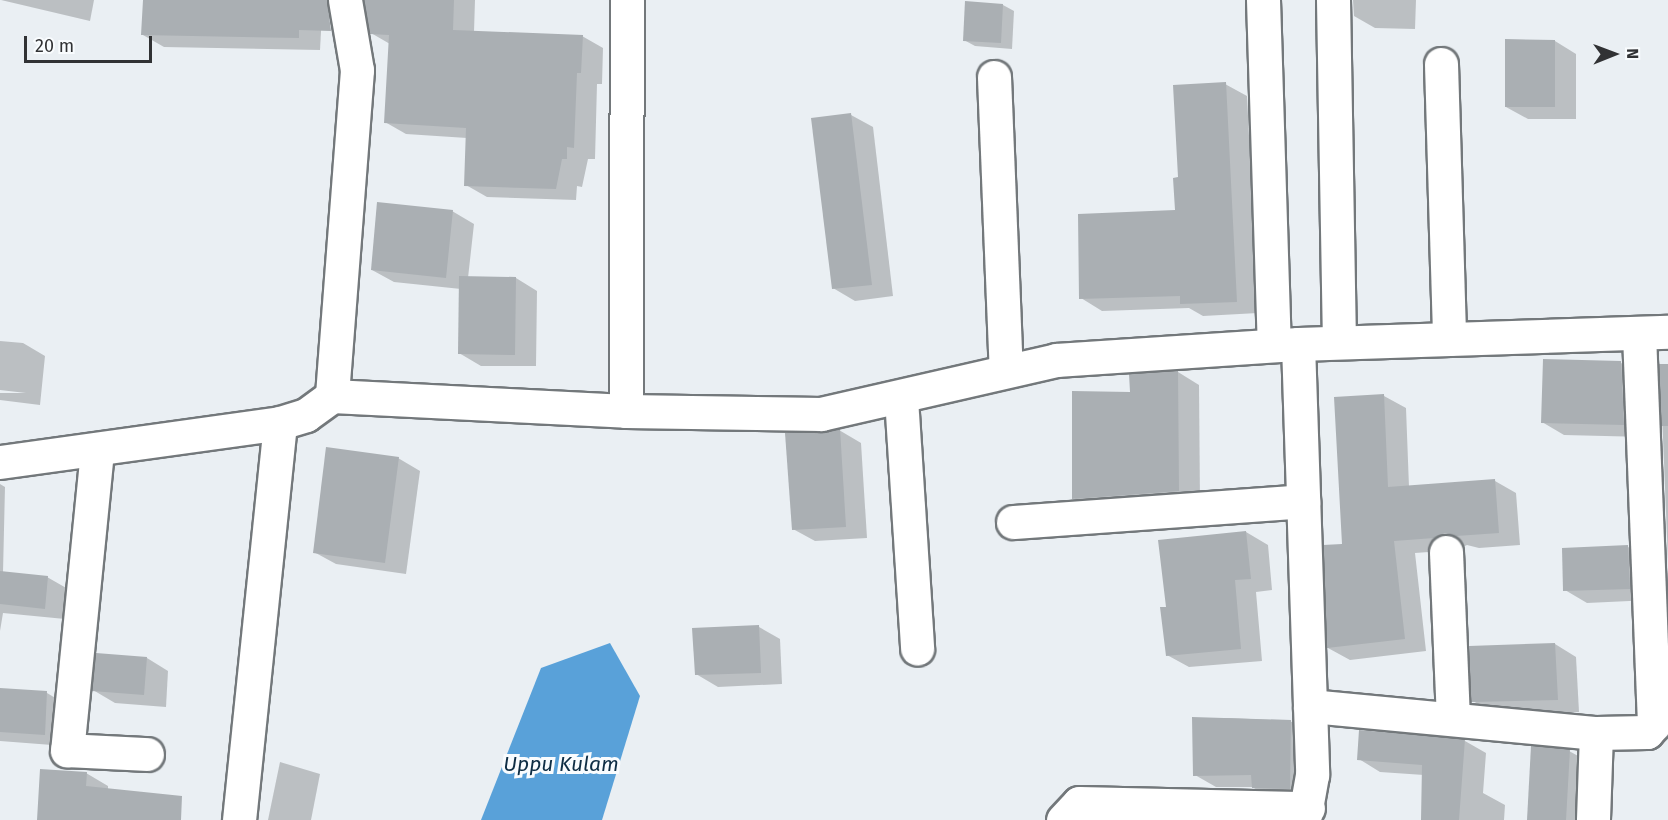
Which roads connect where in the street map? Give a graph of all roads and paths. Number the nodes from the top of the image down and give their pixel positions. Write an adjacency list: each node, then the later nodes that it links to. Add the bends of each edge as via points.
1 (345, 0): 12 (street, via 357,70)
2 (627, 0): 14 (street)
3 (1263, 0): 10 (street)
4 (1333, 0): 9 (street)
5 (1441, 64): 8 (street)
6 (994, 77): 11 (street)
7 (1654, 333): 8 (street); 24 (street, via 1654,724 1647,732)
8 (1449, 339): 9 (street)
9 (1339, 342): 10 (street)
10 (1286, 344): 11 (street, via 1056,360); 18 (street)
11 (1006, 370): 13 (street)
12 (332, 396): 14 (street); 15 (street, via 306,415)
13 (901, 398): 14 (street, via 821,414); 21 (street)
14 (626, 411)
15 (280, 423): 16 (street); 27 (street)
16 (97, 451): 17 (street); 25 (street, via 67,750)
17 (0, 462)
18 (1303, 501): 19 (street); 22 (street)
19 (1013, 522)
20 (1446, 552): 23 (street)
21 (917, 648)
22 (1310, 706): 23 (street); 26 (street)
23 (1453, 718): 24 (street)
24 (1596, 733): 29 (street)
25 (147, 754)
26 (1306, 814): 28 (street, via 1079,802)
27 (239, 820)
28 (1063, 820)
29 (1593, 820)

